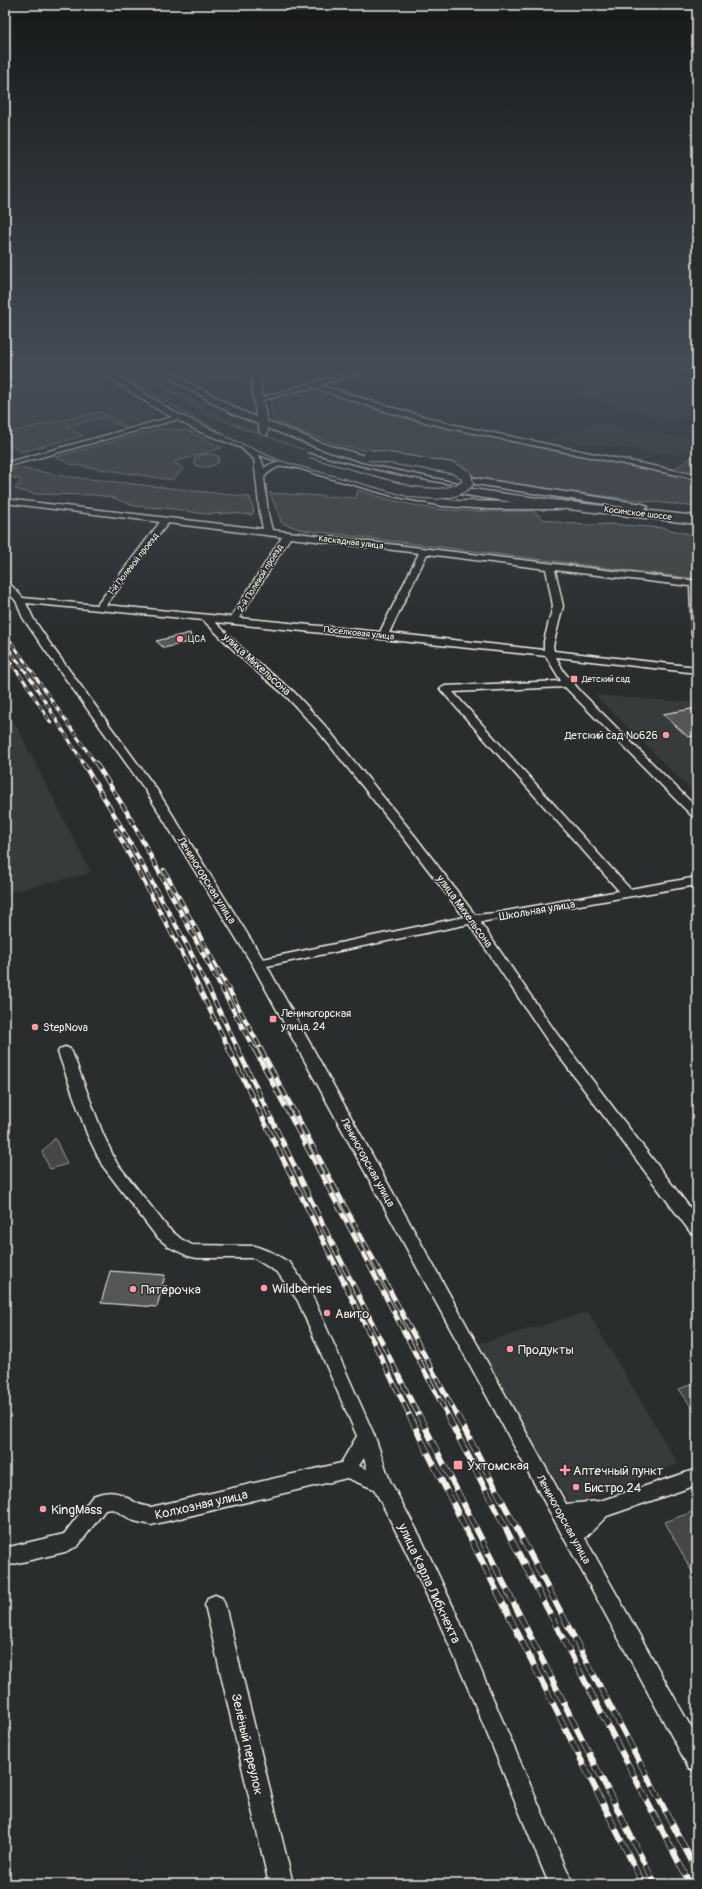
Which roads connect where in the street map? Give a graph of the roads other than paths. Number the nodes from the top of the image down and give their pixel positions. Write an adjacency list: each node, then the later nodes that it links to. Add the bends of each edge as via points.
1 (30, 458): 9 (street)
2 (258, 458): 11 (street)
3 (276, 458): 10 (main road)
4 (291, 458): 7 (main road, bridge, via 424,493 445,493 468,483 465,474 453,468)
5 (331, 458): 15 (highway, Косинское шоссе, via 362,472 428,486)
6 (340, 458): 17 (highway, Косинское шоссе, via 374,468 466,486)
7 (389, 458)
8 (605, 458): 12 (street)
9 (5, 465)
10 (303, 467): 11 (street, via 274,464); 15 (main road, via 404,495 444,503 474,506)
11 (262, 475): 20 (street, via 264,519)
12 (697, 477)
13 (5, 501): 14 (street, Каскадная улица)
14 (42, 505): 16 (street); 18 (street, Каскадная улица)
15 (598, 508): 19 (highway, Косинское шоссе)
16 (12, 510)
17 (697, 514)
18 (166, 520): 20 (street, Каскадная улица); 27 (street, 1-й Полевой проезд)
19 (697, 520)
20 (268, 532): 21 (street, Каскадная улица)
21 (287, 535): 22 (street, Каскадная улица); 29 (street, 2-й Полевой проезд)
22 (424, 551): 23 (street, Каскадная улица); 30 (street)
23 (550, 566): 25 (street, Каскадная улица); 32 (street, via 558,606 548,644)
24 (5, 584): 26 (street, Лениногорская улица)
25 (695, 584): 31 (street)
26 (20, 600): 27 (street, Поселковая улица); 39 (street, Лениногорская улица, via 28,618 50,650 151,790)
27 (100, 607): 28 (street, Поселковая улица)
28 (206, 618): 29 (street, Поселковая улица); 38 (street, улица Михельсона, via 250,661 290,694 323,730)
29 (233, 621): 30 (street, Поселковая улица)
30 (383, 635): 32 (street, Поселковая улица)
31 (697, 635)
32 (550, 654): 33 (street, Поселковая улица); 34 (street)
33 (697, 670)
34 (568, 684): 35 (street); 37 (street, via 445,689)
35 (697, 815)
36 (697, 881): 37 (street, Школьная улица)
37 (628, 894): 38 (street, Школьная улица)
38 (472, 919): 39 (street, Школьная улица); 41 (street, улица Михельсона, via 552,1037)
39 (259, 964): 47 (street, Лениногорская улица)
40 (65, 1052): 42 (street, улица Карла Либкнехта, via 95,1134 110,1165 162,1232 175,1243 197,1252 256,1252 284,1268 296,1283 312,1311)
41 (697, 1229)
42 (366, 1437): 43 (street); 45 (street, улица Карла Либкнехта)
43 (347, 1470): 45 (street); 49 (street, Колхозная улица, via 151,1516 142,1515 115,1500 100,1502 71,1540)
44 (697, 1477): 46 (street)
45 (381, 1483): 53 (street, улица Карла Либкнехта, via 414,1544 450,1622)
46 (600, 1510): 47 (street); 48 (street)
47 (561, 1513): 48 (street, Лениногорская улица)
48 (574, 1536): 51 (street, Лениногорская улица)
49 (5, 1556)
50 (215, 1605): 52 (street, Зелёный переулок)
51 (697, 1760)
52 (281, 1884)
53 (560, 1884)

